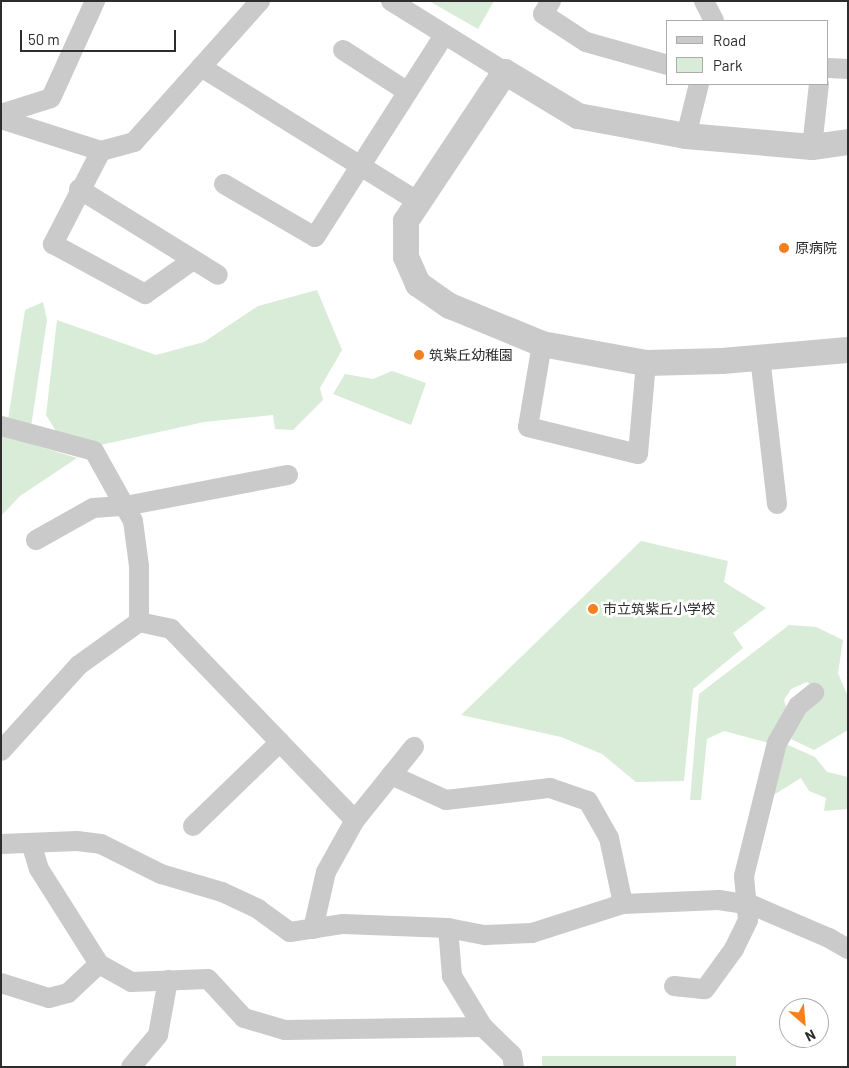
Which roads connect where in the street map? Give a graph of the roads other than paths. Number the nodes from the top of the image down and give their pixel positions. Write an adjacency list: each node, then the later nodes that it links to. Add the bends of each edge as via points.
1 (95, 1): 17 (street, via 52,98)
2 (260, 1): 10 (street)
3 (391, 1): 7 (street)
4 (551, 1): 9 (street, via 543,14 586,42)
5 (704, 1): 6 (street)
6 (714, 20)
7 (444, 34): 13 (street); 16 (street)
8 (343, 50): 16 (street)
9 (666, 64)
10 (201, 67): 22 (street, via 134,142); 23 (street)
11 (829, 68): 12 (street)
12 (848, 69)
13 (505, 72): 19 (street, via 578,116); 26 (street)
14 (699, 85): 19 (street)
15 (819, 85): 21 (street)
16 (408, 92): 23 (street)
17 (1, 114)
18 (1, 119): 22 (street)
19 (686, 136): 21 (street)
20 (848, 142): 21 (street)
21 (812, 147)
22 (101, 151): 25 (street)
23 (362, 166): 24 (street, via 314,237); 26 (street)
24 (224, 184)
25 (79, 189): 27 (street); 27 (street, via 53,244 145,294)
26 (419, 202): 29 (street, via 406,221 406,257 418,284 450,306)
27 (193, 260): 28 (street)
28 (218, 275)
29 (542, 344): 32 (street); 32 (street, via 528,427 638,454)
30 (848, 350): 31 (street)
31 (760, 357): 32 (street); 35 (street)
32 (646, 363)
33 (1, 426): 36 (street, via 94,451)
34 (288, 475): 36 (street)
35 (777, 504)
36 (125, 506): 37 (street, via 93,508); 38 (street, via 133,521 139,566)
37 (36, 540)
38 (139, 622): 40 (street, via 171,629); 42 (street, via 79,665)
39 (814, 693): 49 (street, via 798,706 777,742 744,876)
40 (280, 742): 44 (street); 45 (street)
41 (414, 747): 43 (street)
42 (1, 751)
43 (391, 775): 44 (street); 48 (street, via 446,800 550,788 588,801 609,838)
44 (355, 820): 51 (street, via 326,872)
45 (192, 826)
46 (31, 843): 47 (street); 51 (street, via 101,844 161,874 258,909 290,932); 53 (street, via 39,870)
47 (1, 844)
48 (623, 904): 49 (street, via 720,900); 50 (street, via 532,933 485,935)
49 (746, 904): 52 (street); 56 (street, via 748,920 734,949 705,989)
50 (448, 928): 51 (street, via 344,924); 57 (street, via 452,976)
51 (313, 929)
52 (848, 949)
53 (99, 964): 54 (street, via 131,982); 55 (street, via 68,993 49,998)
54 (168, 980): 57 (street, via 208,979 244,1018 285,1030); 58 (street, via 158,1036)
55 (1, 983)
56 (674, 986)
57 (483, 1027): 59 (street, via 512,1055)
58 (131, 1067)
59 (514, 1067)

